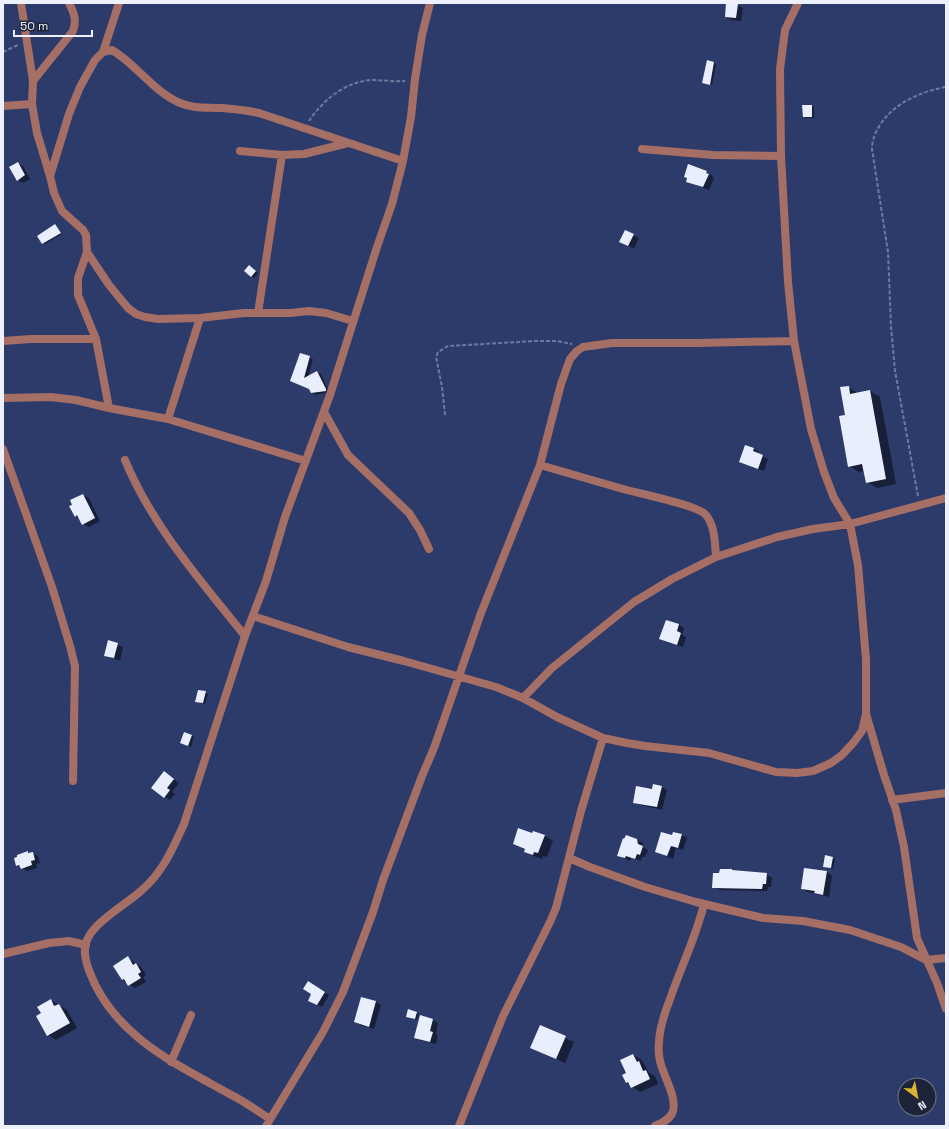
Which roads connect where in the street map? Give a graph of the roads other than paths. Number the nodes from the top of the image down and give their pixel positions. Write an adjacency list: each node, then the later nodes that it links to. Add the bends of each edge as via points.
1 (21, 3): 8 (street)
2 (78, 3): 6 (street)
3 (118, 3): 7 (street)
4 (430, 3): 16 (street, via 422,35)
5 (798, 3): 15 (street, via 785,30 780,69)
6 (71, 6): 8 (street, via 75,16 73,31)
7 (103, 52): 11 (street, via 112,50 123,56 154,85 179,102 196,108 258,113); 17 (street, via 95,60 80,87)
8 (33, 81): 9 (street)
9 (32, 104): 10 (street); 17 (street, via 37,133)
10 (3, 106)
11 (349, 143): 14 (street, via 304,154); 16 (street)
12 (642, 149): 15 (street, via 713,155)
13 (240, 151): 14 (street)
14 (282, 155): 19 (street)
15 (781, 156): 24 (street)
16 (403, 162): 21 (street, via 392,204)
17 (50, 176): 18 (street, via 62,211 86,234)
18 (87, 252): 20 (street, via 120,299 136,314 158,319); 22 (street, via 78,278 78,294)
19 (258, 313): 20 (street); 21 (street, via 309,311)
20 (200, 318): 28 (street)
21 (353, 321): 27 (street)
22 (96, 339): 23 (street); 26 (street)
23 (3, 341)
24 (794, 341): 32 (street, via 618,343 583,347 570,359); 34 (street, via 811,429 822,465 834,498)
25 (3, 398): 26 (street, via 57,398)
26 (109, 408): 28 (street)
27 (324, 412): 31 (street); 35 (street, via 348,455 409,513)
28 (168, 419): 31 (street)
29 (3, 449): 43 (street, via 52,587 75,666)
30 (125, 460): 38 (street, via 132,479 160,527)
31 (306, 461): 37 (street)
32 (540, 465): 36 (street, via 692,507 704,513 714,534); 39 (street, via 481,613)
33 (946, 498): 34 (street)
34 (850, 524): 36 (street, via 777,537); 41 (street, via 858,565 862,608 866,659)
35 (428, 549)
36 (716, 557): 40 (street, via 634,602 552,668)
37 (253, 616): 38 (street); 39 (street, via 348,647)
38 (245, 636): 48 (street, via 184,824 170,854 157,875 142,890 96,927 88,937)
39 (459, 677): 40 (street, via 496,687); 55 (street, via 343,992 323,1032)
40 (523, 698): 42 (street, via 557,718)
41 (866, 714): 42 (street, via 862,731 842,755 813,771 797,773 776,772 709,753 645,746); 45 (street)
42 (603, 738): 46 (street)
43 (73, 781)
44 (946, 793): 45 (street)
45 (892, 800): 51 (street, via 904,847 917,938)
46 (569, 858): 47 (street, via 645,887); 56 (street, via 556,908 503,1016)
47 (704, 904): 51 (street, via 764,918 803,921 850,930 901,947); 57 (street, via 676,981 659,1042 660,1060 674,1110 671,1116)
48 (86, 945): 49 (street, via 69,941 56,942); 54 (street, via 89,970 108,1006 134,1035)
49 (4, 952)
50 (946, 958): 51 (street)
51 (926, 960): 52 (street)
52 (946, 1009)
53 (191, 1015): 54 (street)
54 (172, 1062): 55 (street, via 239,1099)
55 (268, 1123)
56 (459, 1126)
57 (655, 1126)

